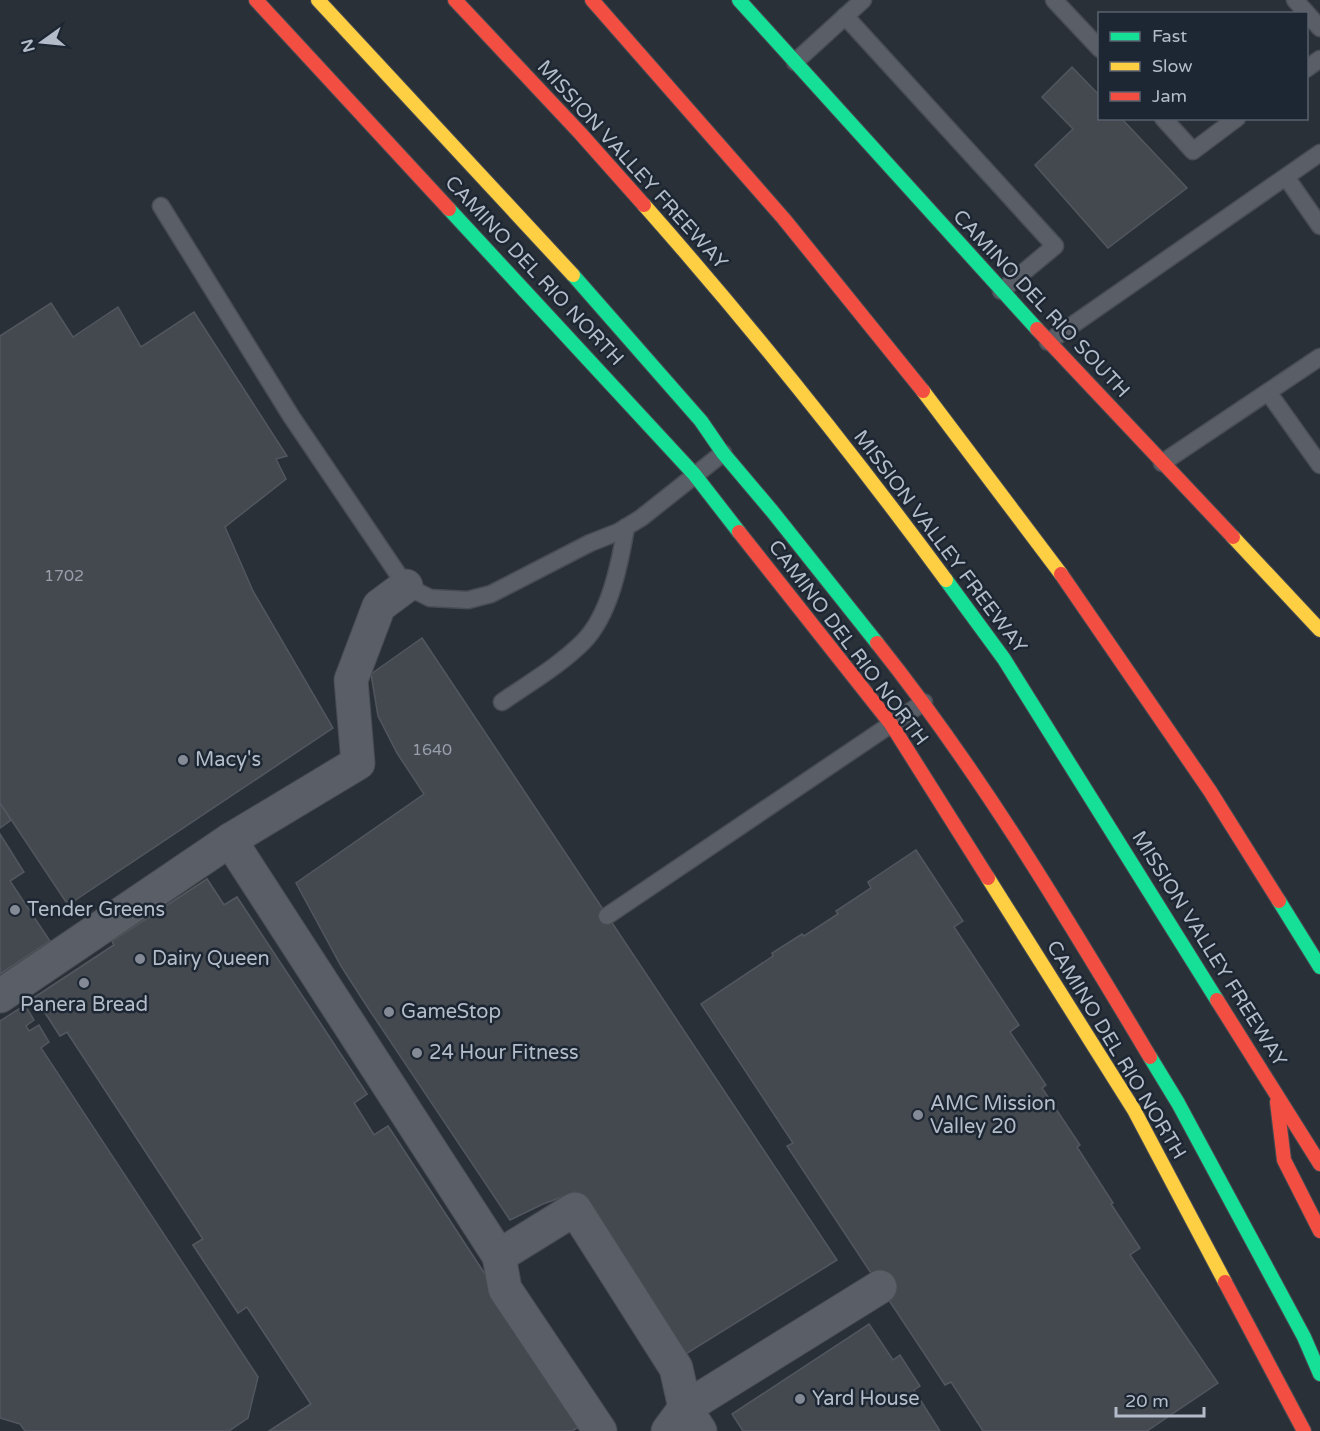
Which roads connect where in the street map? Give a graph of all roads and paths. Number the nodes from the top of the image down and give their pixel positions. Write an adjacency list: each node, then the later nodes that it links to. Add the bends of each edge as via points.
1 (256, 0): 28 (main road, CAMINO DEL RIO NORTH)
2 (318, 0): 25 (main road, CAMINO DEL RIO NORTH, via 555,255 701,421)
3 (455, 0): 39 (main road, MISSION VALLEY FREEWAY, via 659,222 879,489 1004,659)
4 (592, 0): 37 (main road, via 784,219 915,380 1036,539 1210,791)
5 (739, 0): 14 (main road, CAMINO DEL RIO SOUTH)
6 (863, 0): 11 (lane)
7 (1054, 0): 13 (lane)
8 (1295, 0): 9 (lane)
9 (1306, 12)
10 (1308, 15): 12 (lane)
11 (845, 16): 14 (lane); 21 (lane, via 1055,246)
12 (1320, 28)
13 (1098, 47)
14 (795, 62): 21 (main road, CAMINO DEL RIO SOUTH)
15 (1165, 120): 16 (lane, via 1193,151)
16 (1234, 120)
17 (1320, 153): 18 (lane)
18 (1286, 177): 20 (lane); 22 (lane)
19 (161, 206): 30 (lane, via 291,416)
20 (1320, 226)
21 (1000, 291): 22 (main road, CAMINO DEL RIO SOUTH)
22 (1048, 342): 26 (main road, CAMINO DEL RIO SOUTH)
23 (1320, 357): 24 (lane)
24 (1268, 392): 26 (lane); 27 (lane)
25 (723, 453): 28 (lane); 33 (main road, CAMINO DEL RIO NORTH)
26 (1162, 463): 31 (main road, CAMINO DEL RIO SOUTH)
27 (1320, 465)
28 (694, 474): 29 (lane); 34 (main road, CAMINO DEL RIO NORTH)
29 (626, 527): 30 (lane, via 491,594 468,600 430,598); 32 (lane, via 605,607 585,640)
30 (406, 586): 35 (street, via 379,606 351,680 358,763)
31 (1320, 630)
32 (502, 702)
33 (924, 702): 34 (lane); 44 (main road, CAMINO DEL RIO NORTH, via 1054,897 1178,1103 1304,1337)
34 (891, 724): 36 (lane); 47 (main road, CAMINO DEL RIO NORTH, via 1134,1110)
35 (230, 840): 38 (street); 42 (street)
36 (608, 916)
37 (1320, 967)
38 (0, 996)
39 (1275, 1091): 40 (main road, MISSION VALLEY FREEWAY); 41 (main road, via 1284,1161)
40 (1320, 1164)
41 (1320, 1231)
42 (499, 1256): 45 (street, via 575,1209 676,1368); 46 (street, via 505,1289)
43 (880, 1287): 45 (street)
44 (1320, 1374)
45 (684, 1423)
46 (600, 1431)
47 (1304, 1431)

